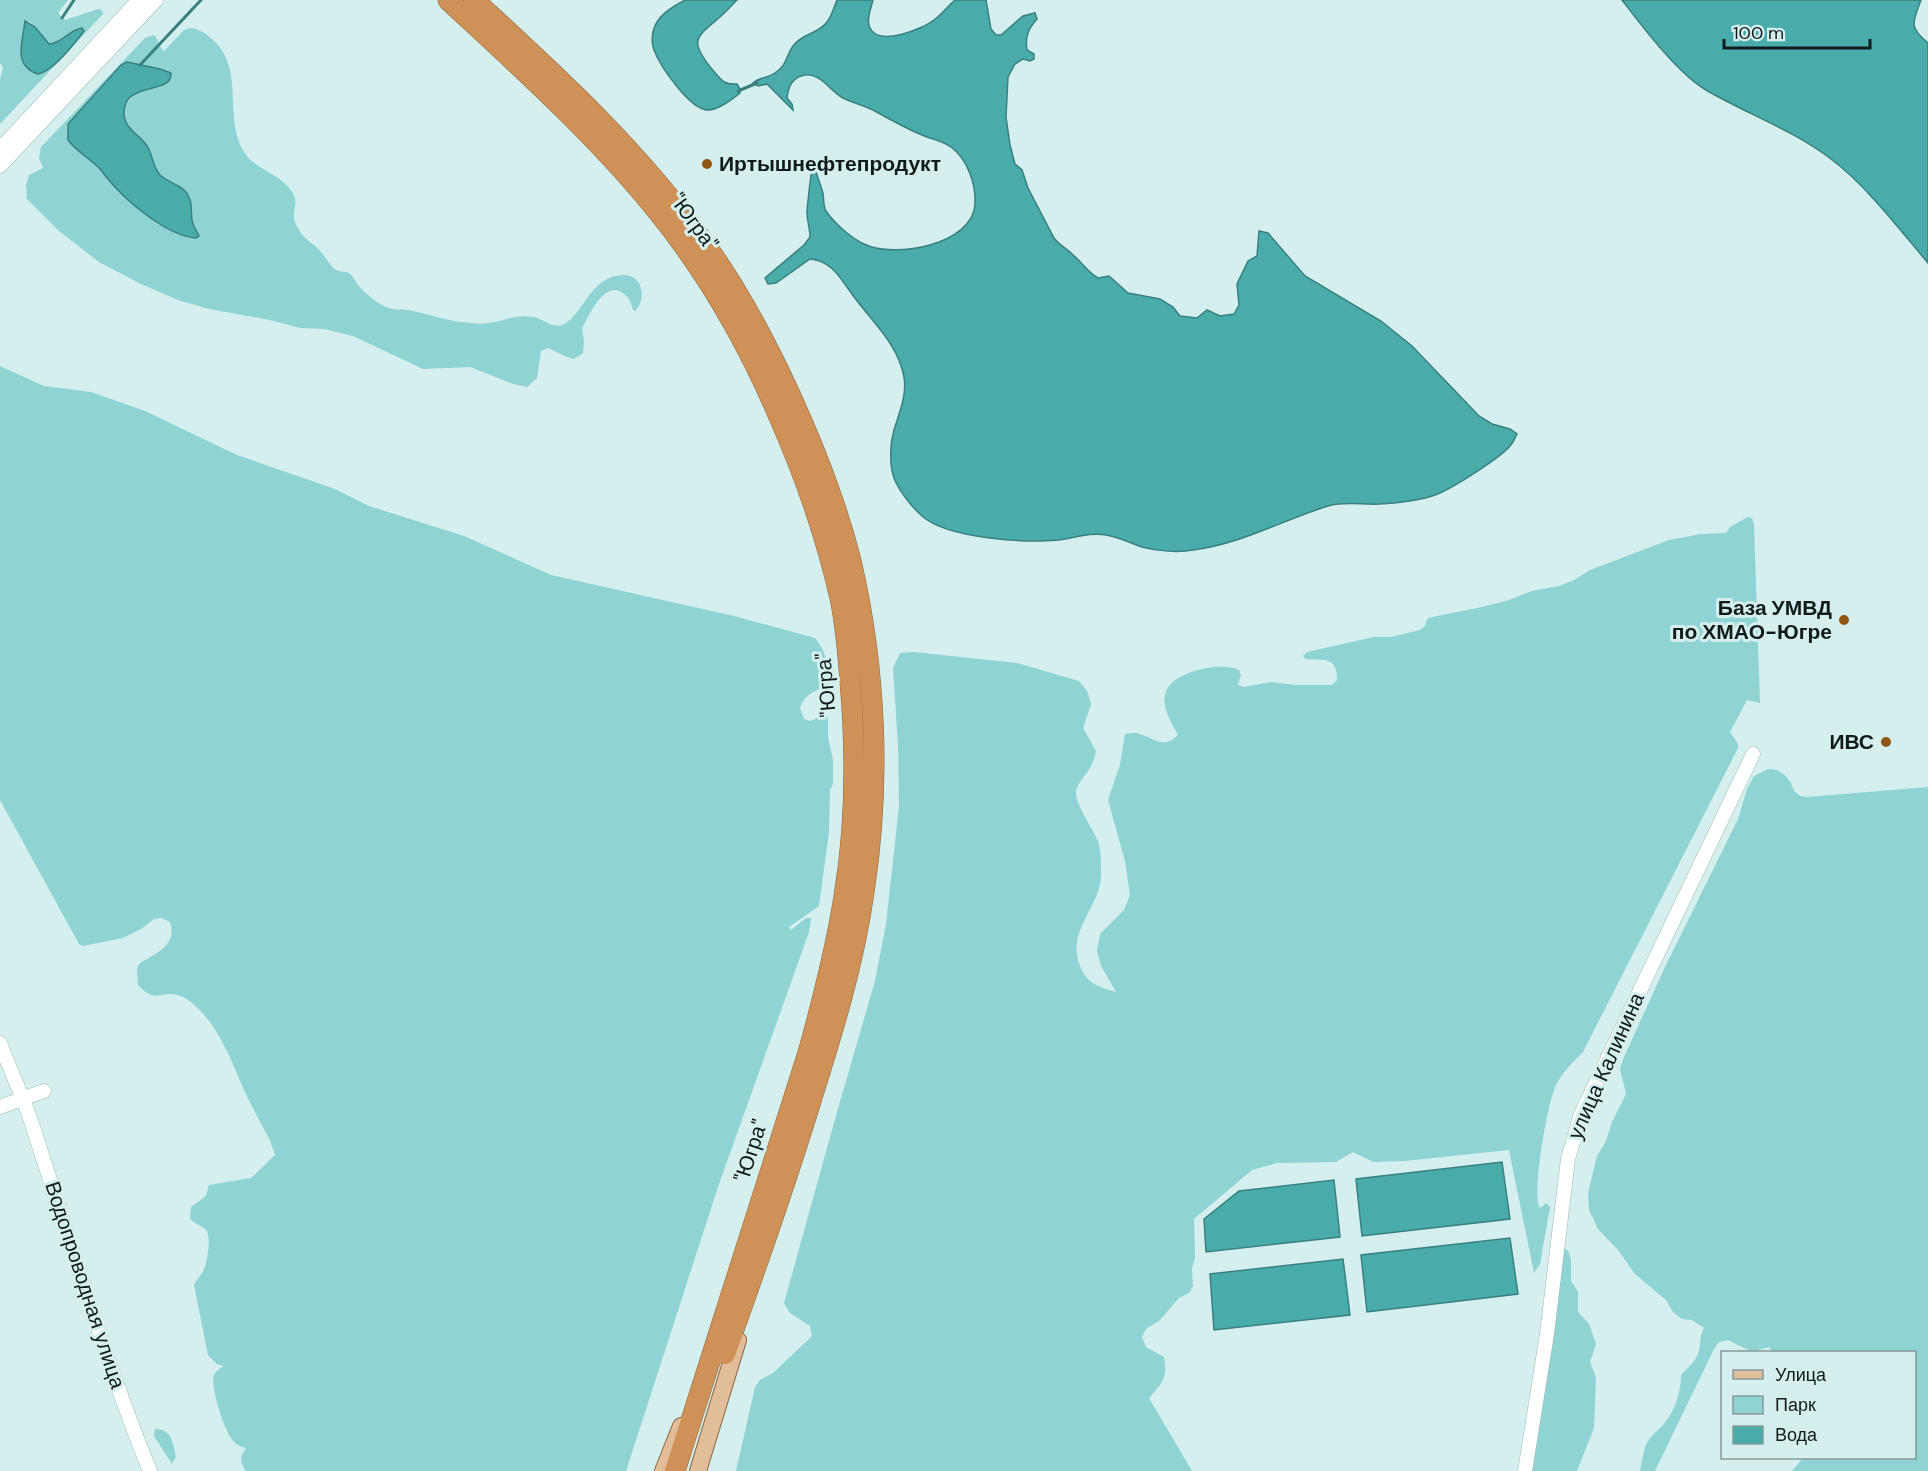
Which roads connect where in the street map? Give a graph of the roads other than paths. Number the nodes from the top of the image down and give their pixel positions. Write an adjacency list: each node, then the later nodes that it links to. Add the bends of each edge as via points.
1 (139, 0): 7 (street)
2 (156, 0): 8 (street)
3 (435, 0): 6 (street, via 531,89)
4 (448, 0): 6 (highway, "Югра")
5 (474, 0): 14 (highway, "Югра", via 612,131 704,242 754,323 789,390 830,491 850,558 865,636 872,716 873,804 866,881 838,1014)
6 (587, 132): 14 (highway, "Югра", via 659,213 690,255 753,359 811,498 845,629 855,766 846,888 832,961)
7 (0, 149)
8 (0, 166)
9 (1753, 754): 20 (street, улица Калинина, via 1573,1137)
10 (0, 1043): 12 (street, Водопроводная улица)
11 (44, 1091): 12 (street)
12 (23, 1099): 13 (street); 15 (street, Водопроводная улица, via 131,1425)
13 (0, 1107)
14 (762, 1225): 16 (main road); 17 (highway, "Югра"); 18 (highway, "Югра"); 19 (main road)
15 (150, 1471)
16 (663, 1471)
17 (675, 1471)
18 (684, 1471)
19 (698, 1471)
20 (1526, 1471)

